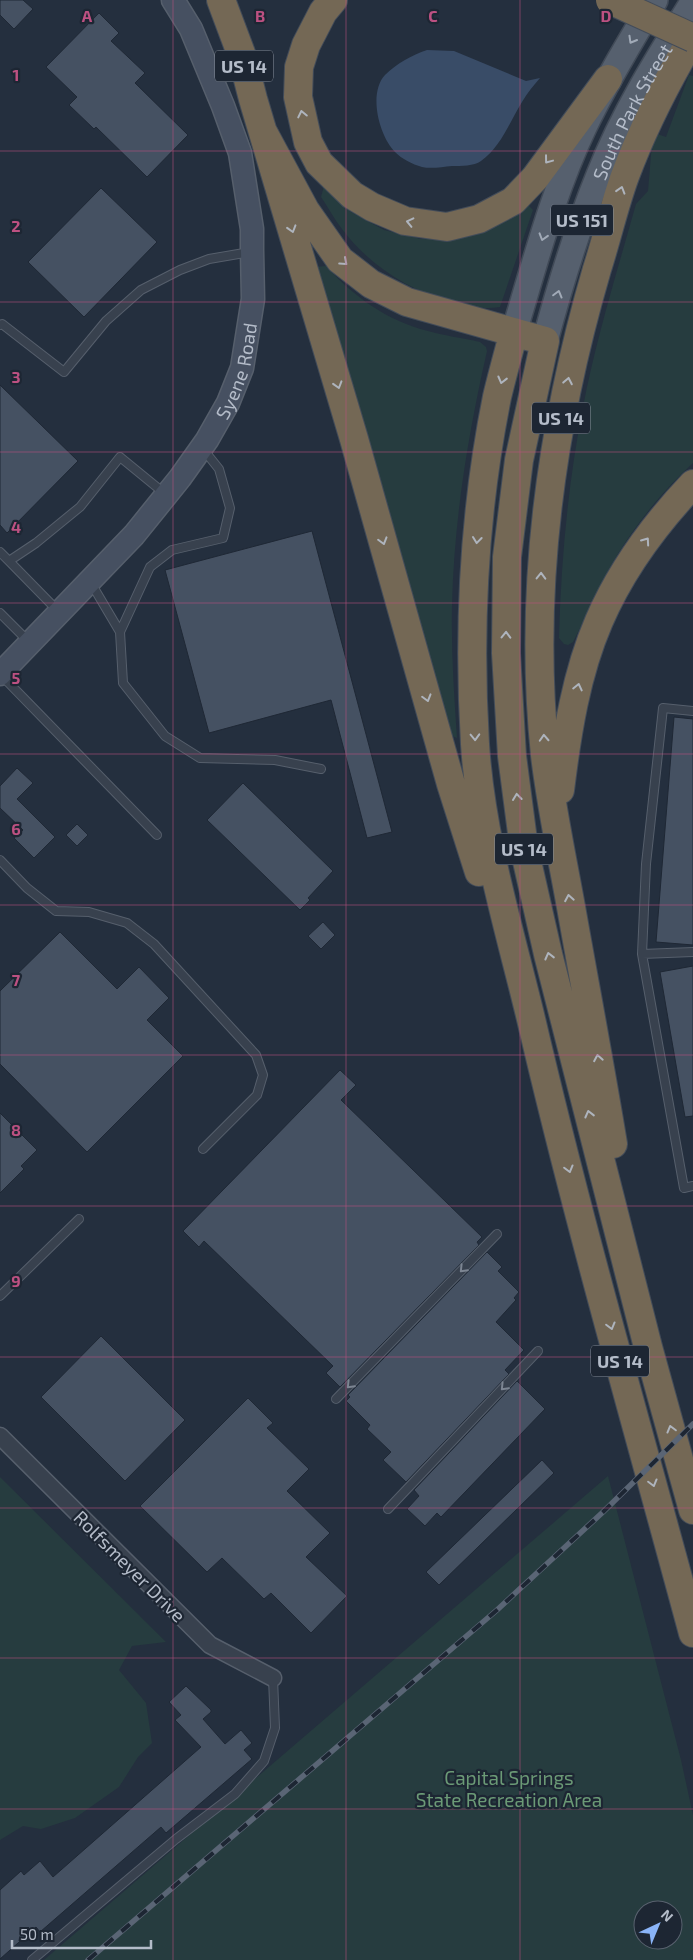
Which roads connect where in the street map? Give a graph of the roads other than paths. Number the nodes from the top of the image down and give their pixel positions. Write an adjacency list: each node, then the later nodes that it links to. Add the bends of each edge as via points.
1 (172, 0): 10 (street, Syene Road, via 191,29 240,153 252,229)
2 (221, 0): 9 (highway, US 14, via 242,56)
3 (333, 0): 8 (highway, one-way to 3, via 535,178 513,201 479,219 447,227 405,221 352,196 319,163 308,142 298,97 299,67 306,45)
4 (610, 0): 7 (highway, bridge)
5 (655, 0): 8 (main road, South Park Street / US 14, one-way to 8)
6 (693, 2): 13 (main road, South Park Street / US 151, one-way to 6, via 566,265 600,174 654,64)
7 (693, 38): 27 (highway, US 14, one-way to 7, via 545,755 540,641 542,558 551,473 569,375 625,177 672,73)
8 (608, 79): 12 (main road, South Park Street / US 14, one-way to 12, via 584,128 552,208)
9 (263, 132): 12 (highway, one-way to 12, via 305,210 340,260 371,284 407,302); 32 (highway, one-way to 32, via 452,784)
10 (252, 251): 11 (lane, via 209,259 141,290 106,321 64,372); 14 (street, Syene Road, via 253,299 242,368 228,402)
11 (0, 325)
12 (514, 332): 13 (highway); 32 (highway, US 14, one-way to 32, via 486,462 476,550 471,641 475,746 486,832)
13 (545, 341): 38 (highway, US 14, one-way to 13, via 544,935 524,848 512,756 506,653 507,557 519,460)
14 (202, 447): 16 (street, Syene Road); 22 (lane, via 218,469 230,508 223,538 172,550 150,567)
15 (693, 484): 27 (highway, one-way to 15, via 567,738 582,670 599,621 618,582 644,543)
16 (167, 494): 18 (lane, via 120,457 80,507); 19 (street, Syene Road)
17 (0, 552): 18 (lane)
18 (9, 561): 21 (lane)
19 (90, 581): 21 (street, Syene Road); 22 (lane)
20 (0, 613): 23 (lane)
21 (59, 613): 23 (street, Syene Road)
22 (120, 632): 26 (lane, via 123,683 165,736 200,758 275,760)
23 (30, 643): 24 (street, Syene Road)
24 (0, 674): 28 (lane)
25 (693, 711): 31 (lane, via 663,708 646,864)
26 (321, 769)
27 (555, 822): 38 (highway, US 14, one-way to 27)
28 (157, 835)
29 (0, 860): 33 (lane, via 27,888 56,911 89,912 127,923 154,944 256,1054 263,1075 257,1095)
30 (693, 952): 31 (lane)
31 (642, 954): 34 (lane, via 684,1188)
32 (547, 1088): 44 (highway, US 14, one-way to 44)
33 (203, 1149)
34 (693, 1186)
35 (79, 1219): 37 (lane)
36 (497, 1234): 40 (lane, one-way to 40)
37 (0, 1296)
38 (648, 1347): 43 (highway, US 14, one-way to 38)
39 (538, 1351): 42 (lane, one-way to 42)
40 (336, 1399)
41 (0, 1436): 45 (street, Rolfsmeyer Drive, via 210,1645)
42 (388, 1509)
43 (693, 1510)
44 (693, 1633)
45 (273, 1678): 46 (lane, via 275,1728 264,1761 235,1794 176,1839)
46 (32, 1960)

